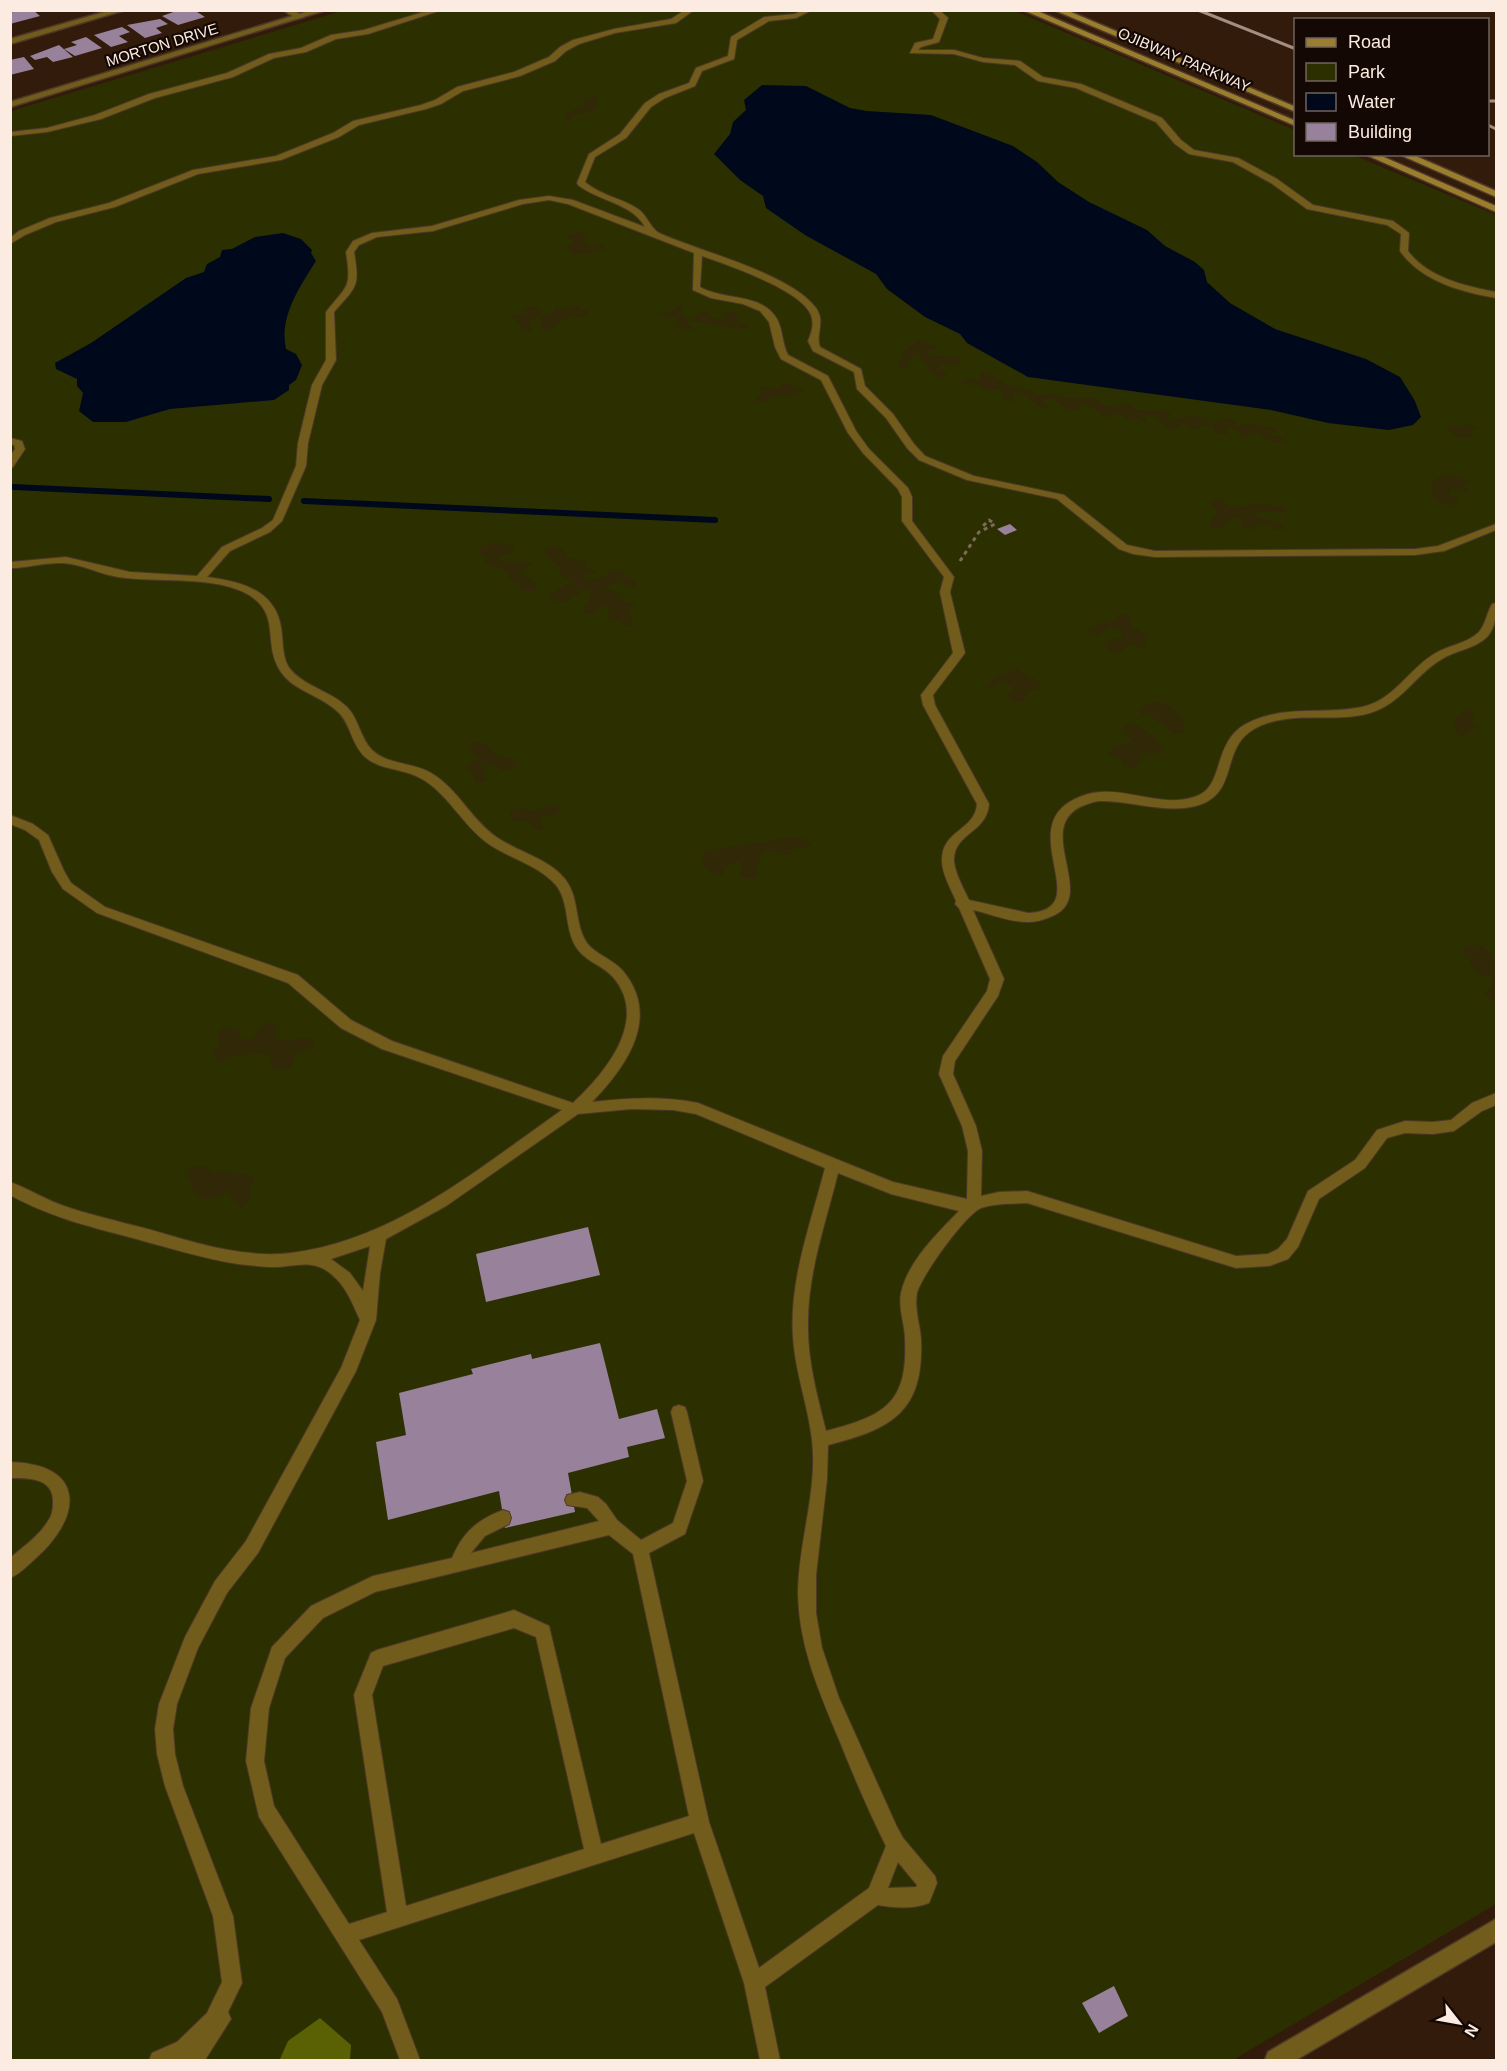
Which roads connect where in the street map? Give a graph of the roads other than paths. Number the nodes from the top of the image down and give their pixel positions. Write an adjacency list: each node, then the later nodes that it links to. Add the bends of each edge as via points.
1 (121, 10): 13 (street)
2 (287, 10): 12 (street)
3 (322, 10): 12 (street, MORTON DRIVE)
4 (439, 10): 17 (lane, via 272,56 230,75 152,96 98,117 47,130)
5 (691, 10): 23 (lane, via 673,21 576,42 552,59 517,74 460,89 423,107 356,123 278,158 196,172 112,205 53,220)
6 (809, 10): 22 (lane, via 796,16 768,19 734,39 731,57 699,70 692,84 654,100 623,136 592,156 581,183 635,208 643,214)
7 (855, 10): 8 (lane)
8 (866, 10)
9 (934, 10): 25 (lane, via 944,18 938,37 913,51 954,52 983,60 1011,61 1041,79 1078,86 1127,106 1159,120 1192,152 1235,160 1310,207 1354,214 1399,228 1405,233 1404,251 1414,262 1452,284)
10 (1027, 10): 16 (main road, OJIBWAY PARKWAY)
11 (1058, 10): 15 (main road, OJIBWAY PARKWAY)
12 (300, 17): 14 (street, MORTON DRIVE)
13 (10, 42)
14 (10, 105)
15 (1294, 109)
16 (1294, 123)
17 (10, 134)
18 (1373, 156): 21 (main road)
19 (1407, 156): 20 (main road)
20 (1497, 194)
21 (1497, 209)
22 (648, 230): 24 (lane); 30 (lane, via 549,198 433,228 375,235 356,243 350,252 356,278 330,312 331,360 318,382 301,466 277,521 226,549)
23 (10, 242)
24 (698, 252): 28 (lane, via 743,268 812,307 818,326 813,345 858,371 860,387 890,416 922,458 971,478 1060,497 1133,551 1344,555 1415,552 1440,549); 33 (lane, via 696,288 706,294 747,301 766,311 776,324 784,357 825,378 851,431 903,488 907,521 949,577 945,592 959,653 927,695 983,804 984,814 978,822 952,842 948,861)
25 (1497, 295)
26 (10, 441): 27 (lane, via 19,443 20,449)
27 (10, 465)
28 (1497, 527)
29 (10, 565): 30 (lane, via 72,561 113,573)
30 (199, 580): 35 (lane, via 251,592 267,604 276,618 280,662 287,673 340,707 353,722 367,752 385,763 430,778 484,835 561,884 581,945 625,982 633,1016 631,1032 615,1068 599,1089)
31 (1497, 606): 33 (lane, via 1482,635 1436,657 1376,707 1354,712 1286,715 1249,726 1229,744 1218,789 1206,798 1170,803 1095,797 1067,808 1054,831 1054,845 1067,885 1059,905 1048,913 1028,917)
32 (10, 819): 35 (lane, via 44,837 67,886 101,910 293,979 346,1024 387,1045)
33 (961, 904): 38 (lane, via 997,979 993,992 948,1060 946,1074 973,1143 975,1176)
34 (1497, 1099): 38 (lane, via 1477,1107 1454,1125 1405,1127 1382,1134 1360,1164 1313,1195 1293,1243 1283,1254 1269,1260 1236,1262 1027,1197)
35 (575, 1109): 36 (lane, via 630,1103 698,1109); 39 (lane, via 424,1212)
36 (832, 1165): 38 (lane, via 891,1188); 43 (lane, via 806,1278 800,1324 803,1367)
37 (10, 1188): 40 (lane, via 33,1202 176,1243 251,1258)
38 (970, 1203): 43 (lane, via 916,1274 909,1293 914,1360 902,1404 880,1422)
39 (379, 1235): 40 (lane); 41 (lane)
40 (289, 1260): 41 (lane, via 310,1258 328,1263 360,1296)
41 (368, 1320): 55 (lane, via 348,1371 252,1547 220,1587 190,1643 168,1704 164,1728 174,1786)
42 (679, 1412): 48 (lane, via 695,1480 679,1528)
43 (820, 1440): 52 (lane, via 822,1469 807,1593 809,1629 817,1666 864,1781)
44 (10, 1470): 50 (lane, via 46,1474 59,1484 63,1494 60,1515 51,1531)
45 (573, 1500): 47 (lane, via 584,1498 601,1507)
46 (503, 1518): 49 (lane, via 487,1524 468,1541)
47 (610, 1526): 48 (lane); 49 (lane)
48 (640, 1549): 51 (lane)
49 (458, 1565): 58 (lane, via 373,1584 317,1612 278,1653 260,1708 255,1761 266,1810)
50 (10, 1570)
51 (700, 1822): 53 (lane); 59 (lane)
52 (896, 1845): 54 (lane); 54 (lane, via 928,1883 922,1896)
53 (595, 1857): 56 (lane); 56 (lane, via 543,1632 514,1619 377,1659 363,1695)
54 (876, 1895): 59 (lane)
55 (223, 1916): 60 (lane, via 232,1983 214,2020 184,2049); 61 (lane, via 234,1990)
56 (398, 1918): 58 (lane)
57 (1497, 1930): 64 (street)
58 (347, 1934): 62 (lane, via 390,2006)
59 (754, 1983): 63 (lane)
60 (159, 2061)
61 (194, 2061)
62 (410, 2061)
63 (770, 2061)
64 (1276, 2061)

